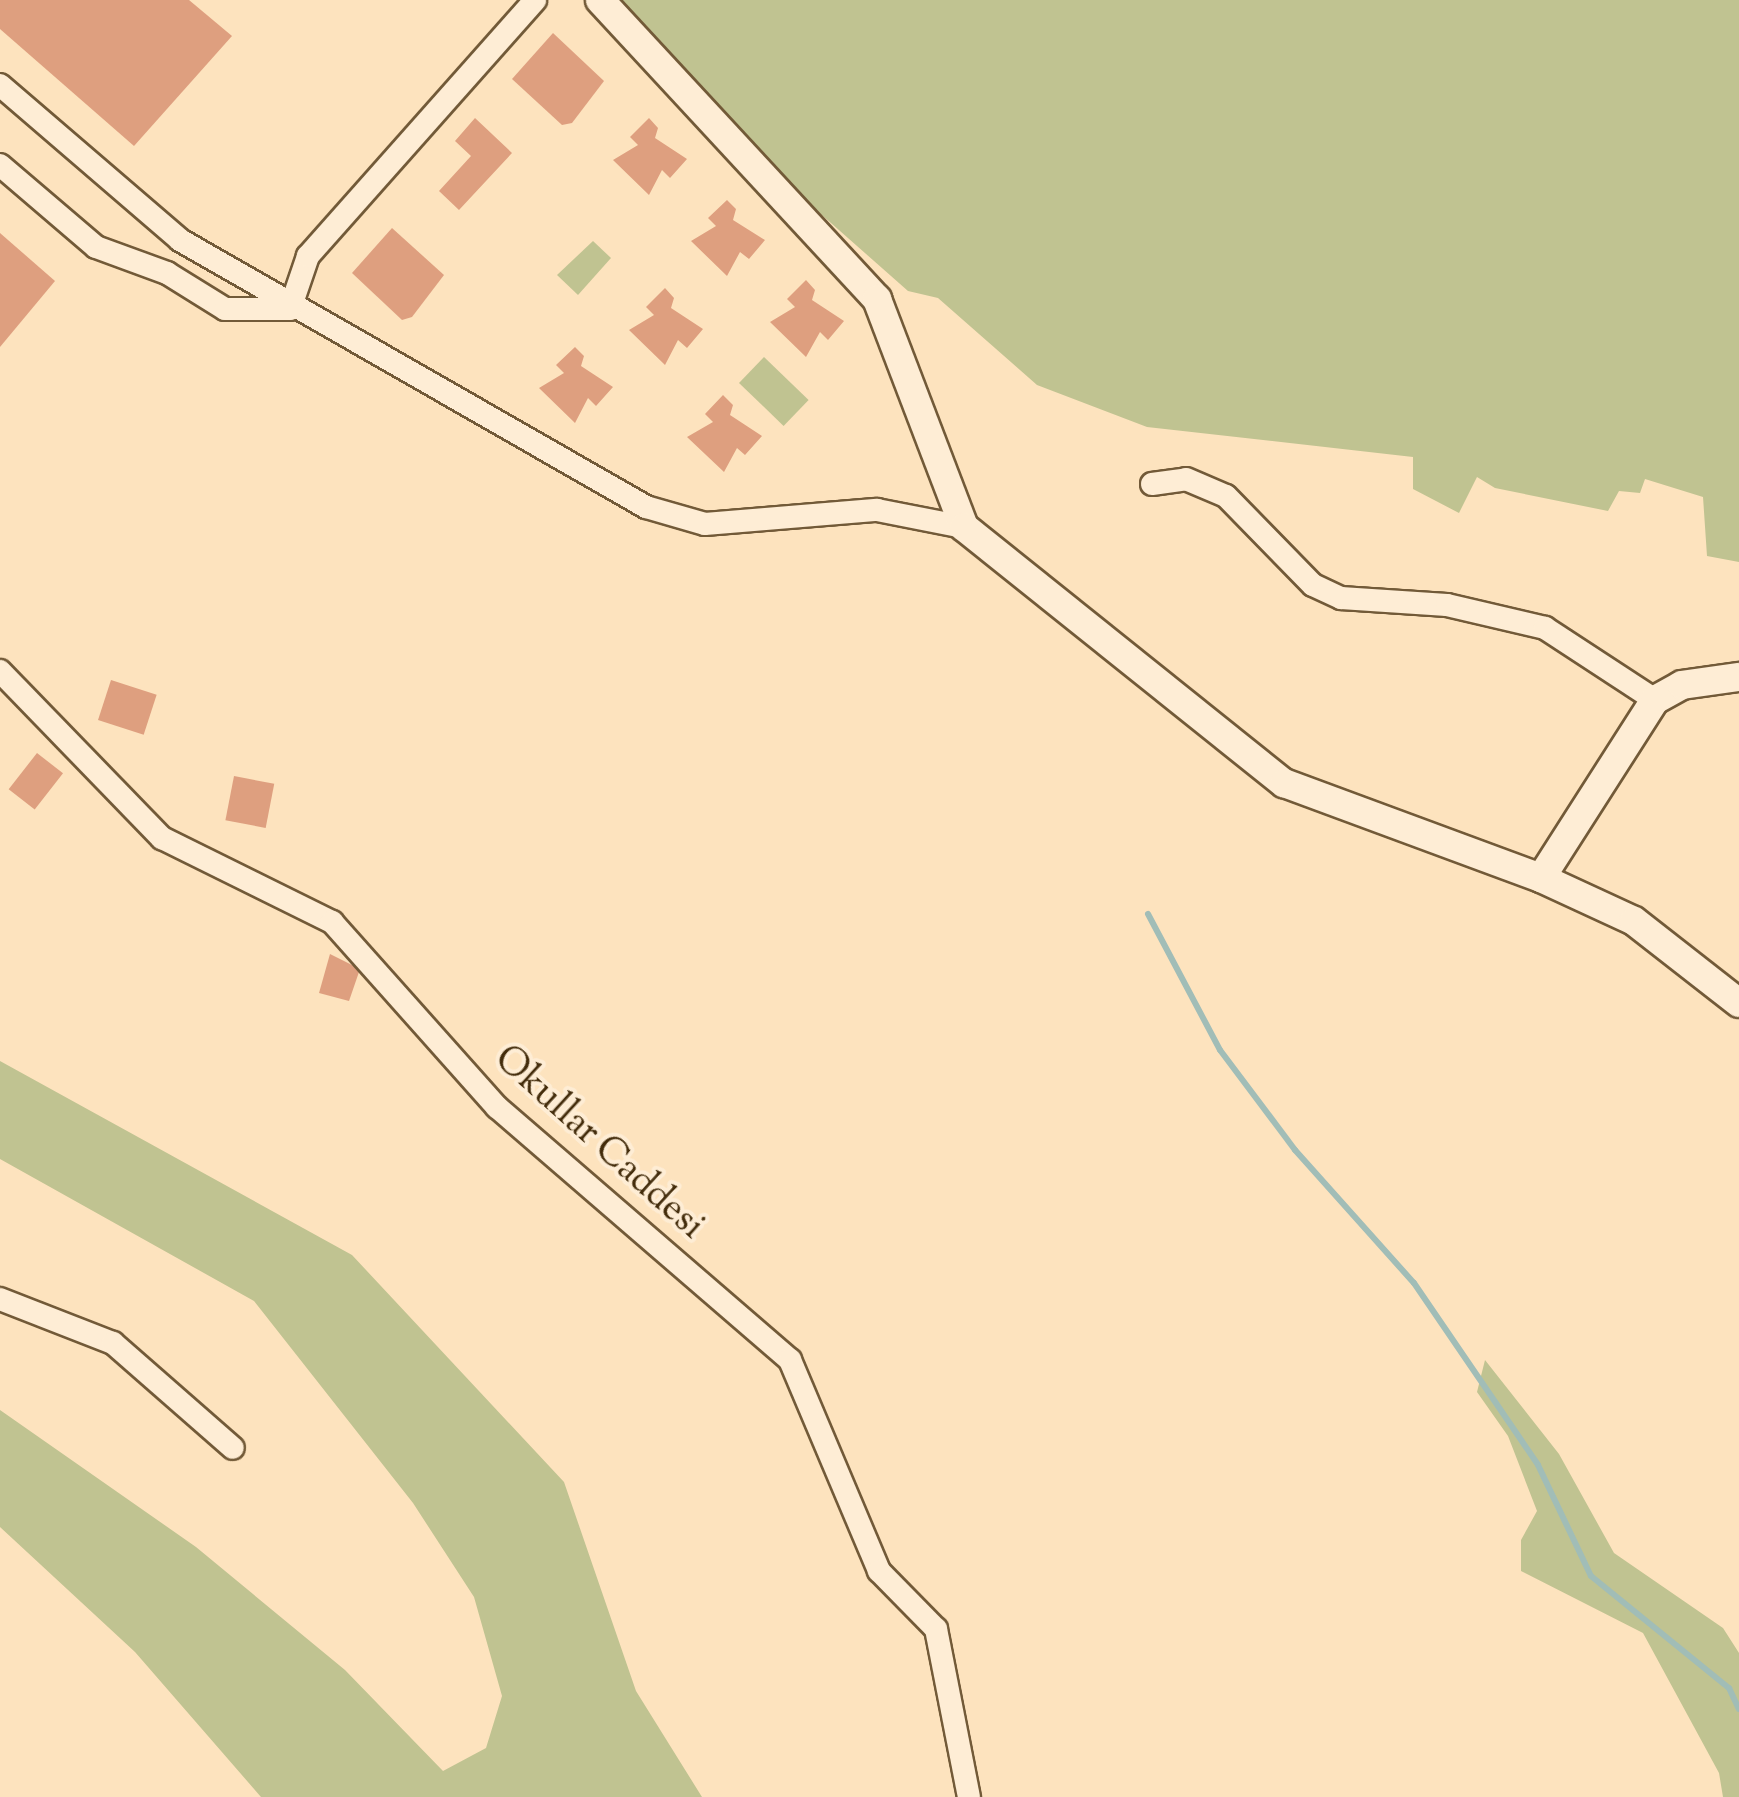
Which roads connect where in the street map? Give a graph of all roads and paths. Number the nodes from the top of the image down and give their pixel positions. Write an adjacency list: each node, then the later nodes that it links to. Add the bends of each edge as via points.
1 (535, 0): 5 (street, via 308,256)
2 (600, 0): 7 (street, via 878,299)
3 (0, 85): 5 (street, via 180,240)
4 (0, 165): 5 (street, via 96,247 168,273 225,309)
5 (290, 309): 7 (street, via 646,507 704,524 877,510)
6 (1152, 484): 10 (street, via 1186,479 1226,496 1313,585 1342,598 1446,605 1545,628)
7 (964, 528): 11 (street, via 1284,783)
8 (0, 671): 15 (street, Okullar Caddesi, via 162,838 332,922 497,1107 790,1360 879,1571 936,1629)
9 (1739, 677): 10 (street, via 1682,685)
10 (1656, 700): 11 (street)
11 (1541, 878): 12 (street, via 1634,921)
12 (1739, 1004)
13 (0, 1299): 14 (street, via 113,1343)
14 (232, 1448)
15 (969, 1797)

